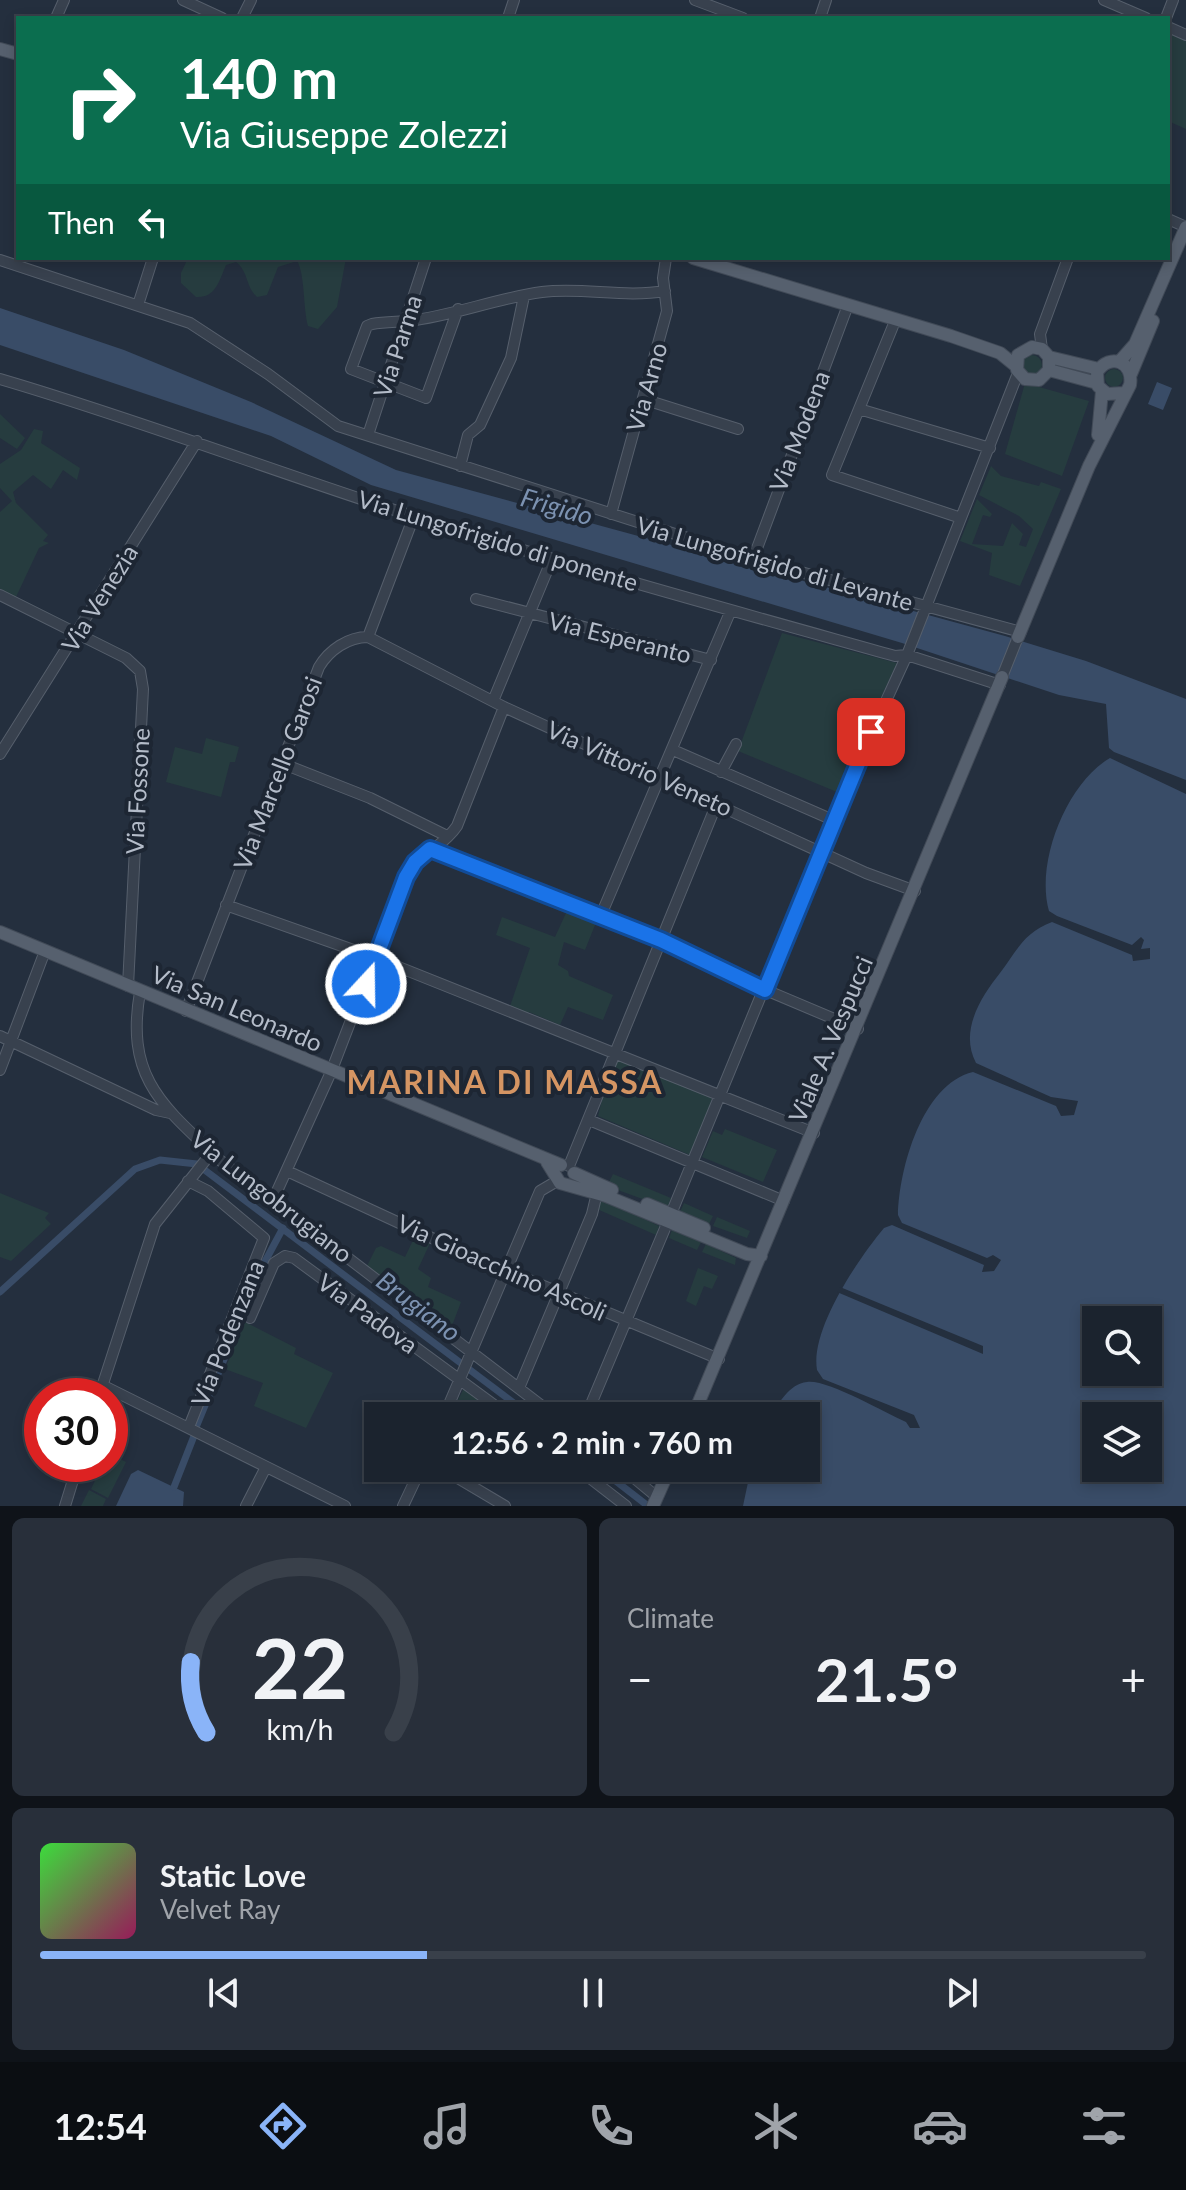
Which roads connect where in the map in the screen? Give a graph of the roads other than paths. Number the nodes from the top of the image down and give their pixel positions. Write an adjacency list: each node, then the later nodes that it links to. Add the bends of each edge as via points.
1 (183, 0): 5 (street)
2 (695, 0): 4 (street)
3 (1104, 0): 7 (street)
4 (720, 4): 6 (street)
5 (218, 16)
6 (740, 16)
7 (1141, 16)
8 (1186, 227): 15 (main road)
9 (0, 260): 18 (street, Via Lungofrigido di Levante)
10 (152, 260): 18 (street)
11 (425, 260): 21 (street, Via Parma)
12 (666, 260): 16 (street, Via Arno)
13 (700, 260): 19 (main road)
14 (1067, 260): 24 (street, via 1040,334)
15 (1168, 272): 25 (main road, via 1135,344); 28 (main road)
16 (665, 291): 17 (street); 33 (street, Via Arno, via 667,311)
17 (524, 296): 20 (street); 39 (street, via 511,358 480,425 468,435)
18 (138, 305): 36 (street, Via Lungofrigido di Levante, via 190,323 268,374 321,417)
19 (848, 305): 23 (main road); 45 (street, Via Modena)
20 (458, 309): 21 (street); 30 (street, via 430,396 420,399)
21 (405, 321): 30 (street, Via Parma); 30 (street, via 367,326 351,369)
22 (893, 326): 34 (street)
23 (951, 336): 24 (main road); 27 (main road, via 1000,353)
24 (1038, 355): 26 (main road); 27 (main road); 27 (main road, via 1041,379); 31 (main road)
25 (1120, 361): 26 (main road); 28 (main road)
26 (1099, 369): 31 (main road)
27 (1021, 373): 38 (street)
28 (1131, 374): 32 (main road)
29 (0, 379): 37 (street, Via Lungofrigido di ponente)
30 (385, 384): 36 (street, Via Parma)
31 (1099, 387): 32 (main road, via 1112,396); 40 (main road, via 1102,421)
32 (1123, 393): 40 (main road)
33 (643, 399): 35 (street); 41 (street, Via Arno)
34 (859, 409): 38 (street); 43 (street, via 832,475)
35 (738, 429)
36 (368, 435): 39 (street, Via Lungofrigido di Levante)
37 (197, 441): 42 (street, Via Lungofrigido di ponente); 51 (street, Via Venezia)
38 (990, 448): 43 (street)
39 (460, 466): 41 (street, Via Lungofrigido di Levante)
40 (1089, 466): 52 (main road)
41 (611, 514): 45 (street, Via Lungofrigido di Levante)
42 (414, 516): 44 (street, Via Lungofrigido di ponente); 53 (street)
43 (961, 518): 49 (street)
44 (552, 559): 48 (street, Via Lungofrigido di ponente); 50 (street)
45 (753, 559): 49 (street, Via Lungofrigido di Levante)
46 (0, 595): 51 (street, Via Fossone)
47 (476, 599): 50 (street, Via Esperanto)
48 (731, 610): 54 (street, Via Lungofrigido di ponente, via 895,656); 55 (street)
49 (924, 610): 52 (street, Via Lungofrigido di Levante); 54 (street)
50 (530, 613): 55 (street, Via Esperanto); 57 (street)
51 (78, 631): 61 (street, Via Venezia); 77 (street, Via Fossone, via 134,663 142,680)
52 (1019, 635): 56 (street)
53 (368, 637): 57 (street, Via Vittorio Veneto); 62 (street, Via Marcello Garosi, via 353,638 322,661)
54 (908, 652): 56 (street, Via Lungofrigido di ponente); 66 (street)
55 (711, 660): 60 (street)
56 (1001, 681): 70 (main road, Viale A. Vespucci)
57 (493, 701): 58 (street, Via Vittorio Veneto)
58 (504, 707): 64 (street, Via Vittorio Veneto); 67 (street, via 457,826)
59 (736, 744): 63 (street)
60 (673, 750): 63 (street); 64 (street)
61 (0, 754)
62 (281, 763): 67 (street); 71 (street, Via Marcello Garosi)
63 (721, 772): 66 (street)
64 (660, 778): 65 (street, Via Vittorio Veneto); 72 (street)
65 (717, 803): 69 (street, Via Vittorio Veneto); 74 (street)
66 (833, 820): 69 (street)
67 (447, 836): 68 (street)
68 (430, 849): 72 (street); 76 (street, via 406,877)
69 (823, 850): 70 (street, Via Vittorio Veneto); 78 (street)
70 (915, 891): 80 (main road, Viale A. Vespucci)
71 (226, 905): 76 (street); 79 (street, Via Marcello Garosi)
72 (601, 915): 74 (street)
73 (0, 932): 75 (main road, Via San Leonardo)
74 (661, 940): 78 (street); 82 (street)
75 (45, 951): 77 (main road, Via San Leonardo); 81 (street)
76 (376, 958): 82 (street); 84 (street)
77 (134, 989): 79 (main road, Via San Leonardo); 86 (street, Via Lungobrugiano, via 135,1046 148,1081)
78 (768, 991): 80 (street); 85 (street)
79 (186, 1011): 84 (main road, Via San Leonardo)
80 (858, 1029): 88 (main road, Viale A. Vespucci)
81 (5, 1039): 83 (street); 86 (street)
82 (614, 1052): 85 (street); 87 (street)
83 (0, 1070)
84 (331, 1072): 91 (street); 92 (main road, Via San Leonardo)
85 (723, 1095): 88 (street); 90 (street)
86 (170, 1113): 89 (street, Via Lungobrugiano)
87 (589, 1120): 90 (street); 92 (street)
88 (814, 1133): 96 (main road, Viale A. Vespucci)
89 (209, 1155): 93 (street); 95 (street, Via Lungobrugiano)
90 (693, 1162): 96 (street); 97 (street)
91 (287, 1171): 95 (street); 99 (street, Via Gioacchino Ascoli)
92 (561, 1171): 94 (main road); 97 (main road); 99 (street, via 540,1191)
93 (191, 1177): 105 (street, via 155,1224); 114 (street, Via Podenzana, via 264,1238)
94 (597, 1193): 97 (main road); 100 (street)
95 (273, 1200): 103 (street, Via Lungobrugiano)
96 (784, 1201): 98 (main road, Viale A. Vespucci)
97 (671, 1218): 98 (main road); 102 (street)
98 (761, 1256): 104 (main road, Viale A. Vespucci)
99 (507, 1269): 100 (street, Via Gioacchino Ascoli); 103 (street)
100 (559, 1293): 102 (street, Via Gioacchino Ascoli); 107 (street)
101 (250, 1318): 106 (street, Via Padova, via 274,1263 285,1256 294,1258)
102 (625, 1322): 104 (street, Via Gioacchino Ascoli); 112 (street)
103 (471, 1354): 106 (street); 107 (street, Via Lungobrugiano)
104 (719, 1359): 113 (main road, Viale A. Vespucci)
105 (104, 1378)
106 (461, 1378): 109 (street); 110 (street, Via Padova)
107 (519, 1388): 111 (street, Via Lungobrugiano)
108 (128, 1402): 114 (street)
109 (450, 1402)
110 (491, 1402)
111 (537, 1402)
112 (592, 1402)
113 (699, 1402)
114 (189, 1427): 115 (street)
115 (266, 1467): 123 (street); 124 (street)
116 (72, 1482): 122 (street)
117 (414, 1482): 125 (street)
118 (465, 1482): 126 (street)
119 (595, 1482): 127 (street)
120 (637, 1482): 121 (street)
121 (656, 1500)
122 (65, 1506)
123 (246, 1506)
124 (345, 1506)
125 (403, 1506)
126 (505, 1506)
127 (626, 1506)

